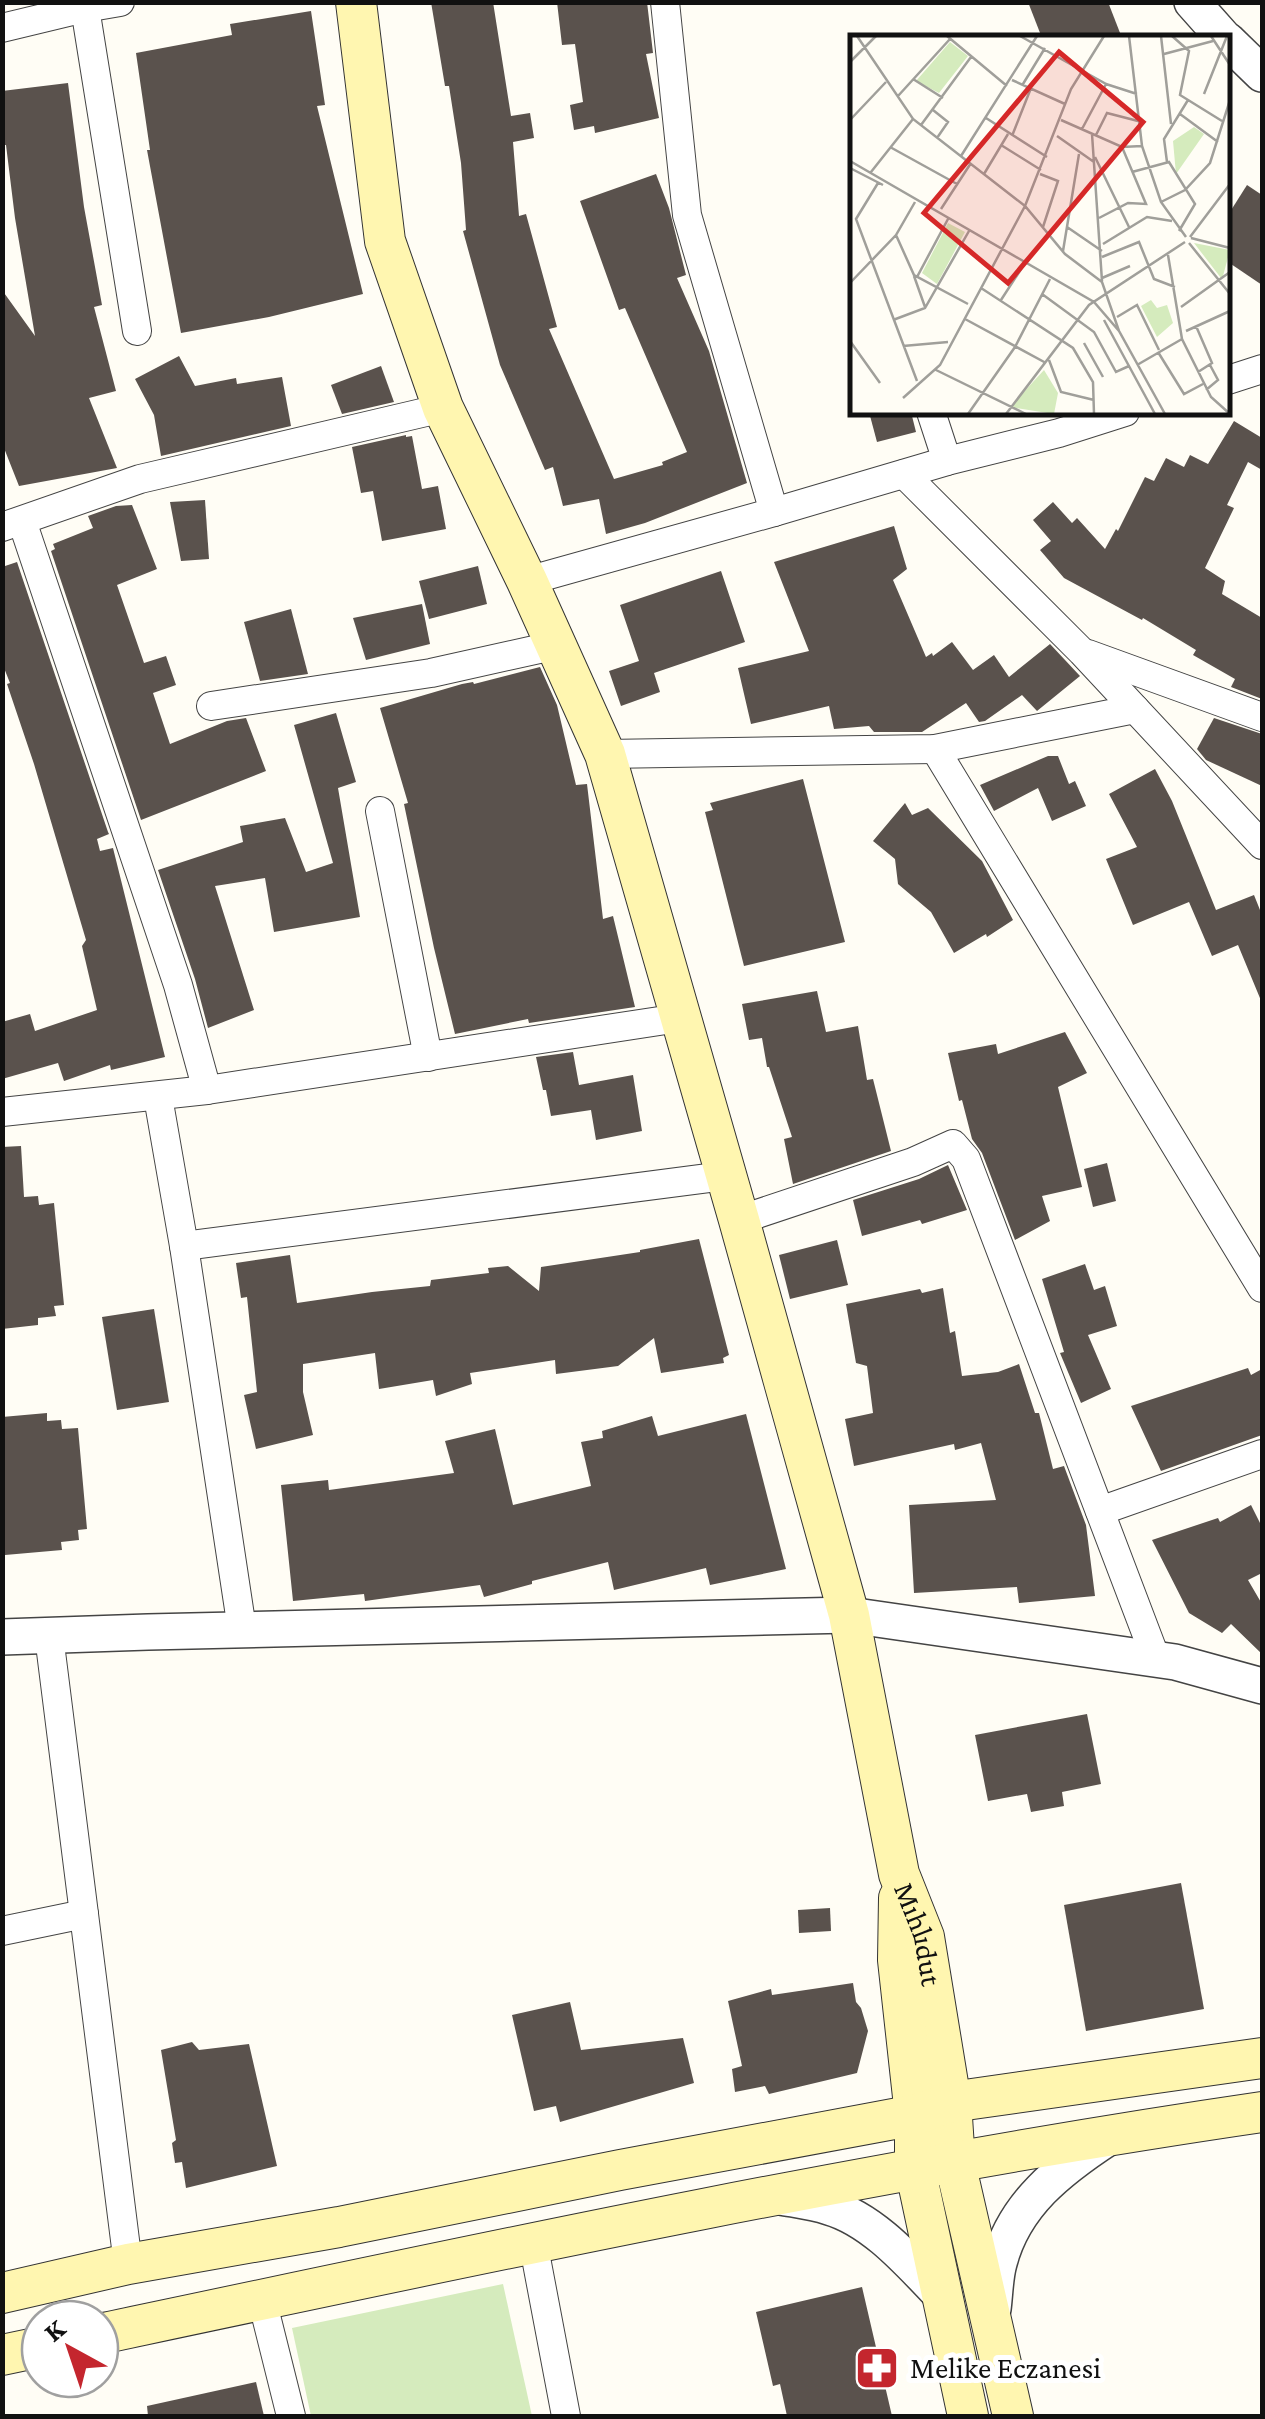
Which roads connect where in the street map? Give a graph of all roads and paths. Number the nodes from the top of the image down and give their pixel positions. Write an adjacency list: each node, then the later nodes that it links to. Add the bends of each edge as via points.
1 (120, 2): 4 (street)
2 (356, 2): 11 (main road, Mıhlıdut, via 385,241)
3 (665, 2): 16 (street, via 687,215)
4 (84, 8): 5 (street); 8 (street)
5 (2, 28)
6 (1230, 46): 7 (street)
7 (1262, 74)
8 (137, 331)
9 (1262, 369): 10 (street)
10 (1230, 379)
11 (443, 408): 17 (street, via 140,479); 18 (main road, Mıhlıdut)
12 (932, 415): 14 (street)
13 (1116, 415): 14 (street)
14 (946, 460): 15 (street)
15 (904, 474): 16 (street); 20 (street)
16 (774, 512): 18 (street)
17 (12, 524): 30 (street, via 178,985)
18 (527, 581): 19 (main road, Mıhlıdut)
19 (557, 645): 21 (street); 25 (main road, Mıhlıdut)
20 (1082, 652): 22 (street); 23 (street)
21 (211, 706)
22 (1135, 710): 24 (street); 27 (street)
23 (1262, 717)
24 (935, 749): 25 (street); 36 (street)
25 (605, 754): 28 (main road, Mıhlıdut)
26 (380, 810): 29 (street)
27 (1262, 845)
28 (679, 1018): 29 (street); 33 (main road, Mıhlıdut)
29 (428, 1057): 30 (street)
30 (208, 1090): 31 (street)
31 (158, 1097): 32 (street); 35 (street)
32 (2, 1112)
33 (724, 1176): 34 (main road, Mıhlıdut); 35 (street)
34 (738, 1220): 38 (street, via 953,1144 966,1160); 39 (main road, Mıhlıdut)
35 (184, 1246): 40 (street)
36 (1262, 1288)
37 (1262, 1454): 38 (street)
38 (1100, 1511): 43 (street)
39 (849, 1615): 40 (street); 43 (street); 48 (main road, Mıhlıdut, via 900,1874 924,1937)
40 (242, 1629): 41 (street)
41 (49, 1636): 42 (street); 45 (street)
42 (2, 1637)
43 (1156, 1659): 44 (street)
44 (1262, 1686)
45 (84, 1914): 46 (street); 55 (street)
46 (2, 1931)
47 (1262, 2058): 48 (main road)
48 (933, 2109): 51 (main road, Mıhlıdut); 52 (main road, Mıhlıdut); 55 (main road)
49 (1262, 2112): 50 (main road)
50 (1114, 2134): 51 (main road); 59 (street, via 1058,2173 1013,2225 998,2264)
51 (955, 2163): 52 (main road); 59 (main road, Mıhlıdut)
52 (915, 2168): 53 (main road); 57 (main road, Mıhlıdut)
53 (775, 2196): 54 (main road); 57 (street, via 833,2208 866,2226)
54 (533, 2242): 58 (main road); 62 (street)
55 (128, 2264): 56 (main road)
56 (2, 2292)
57 (942, 2296): 63 (main road, Mıhlıdut)
58 (262, 2300): 60 (main road); 61 (street)
59 (992, 2325): 64 (main road, Mıhlıdut)
60 (120, 2330)
61 (291, 2416)
62 (566, 2416)
63 (968, 2416)
64 (1012, 2416)

